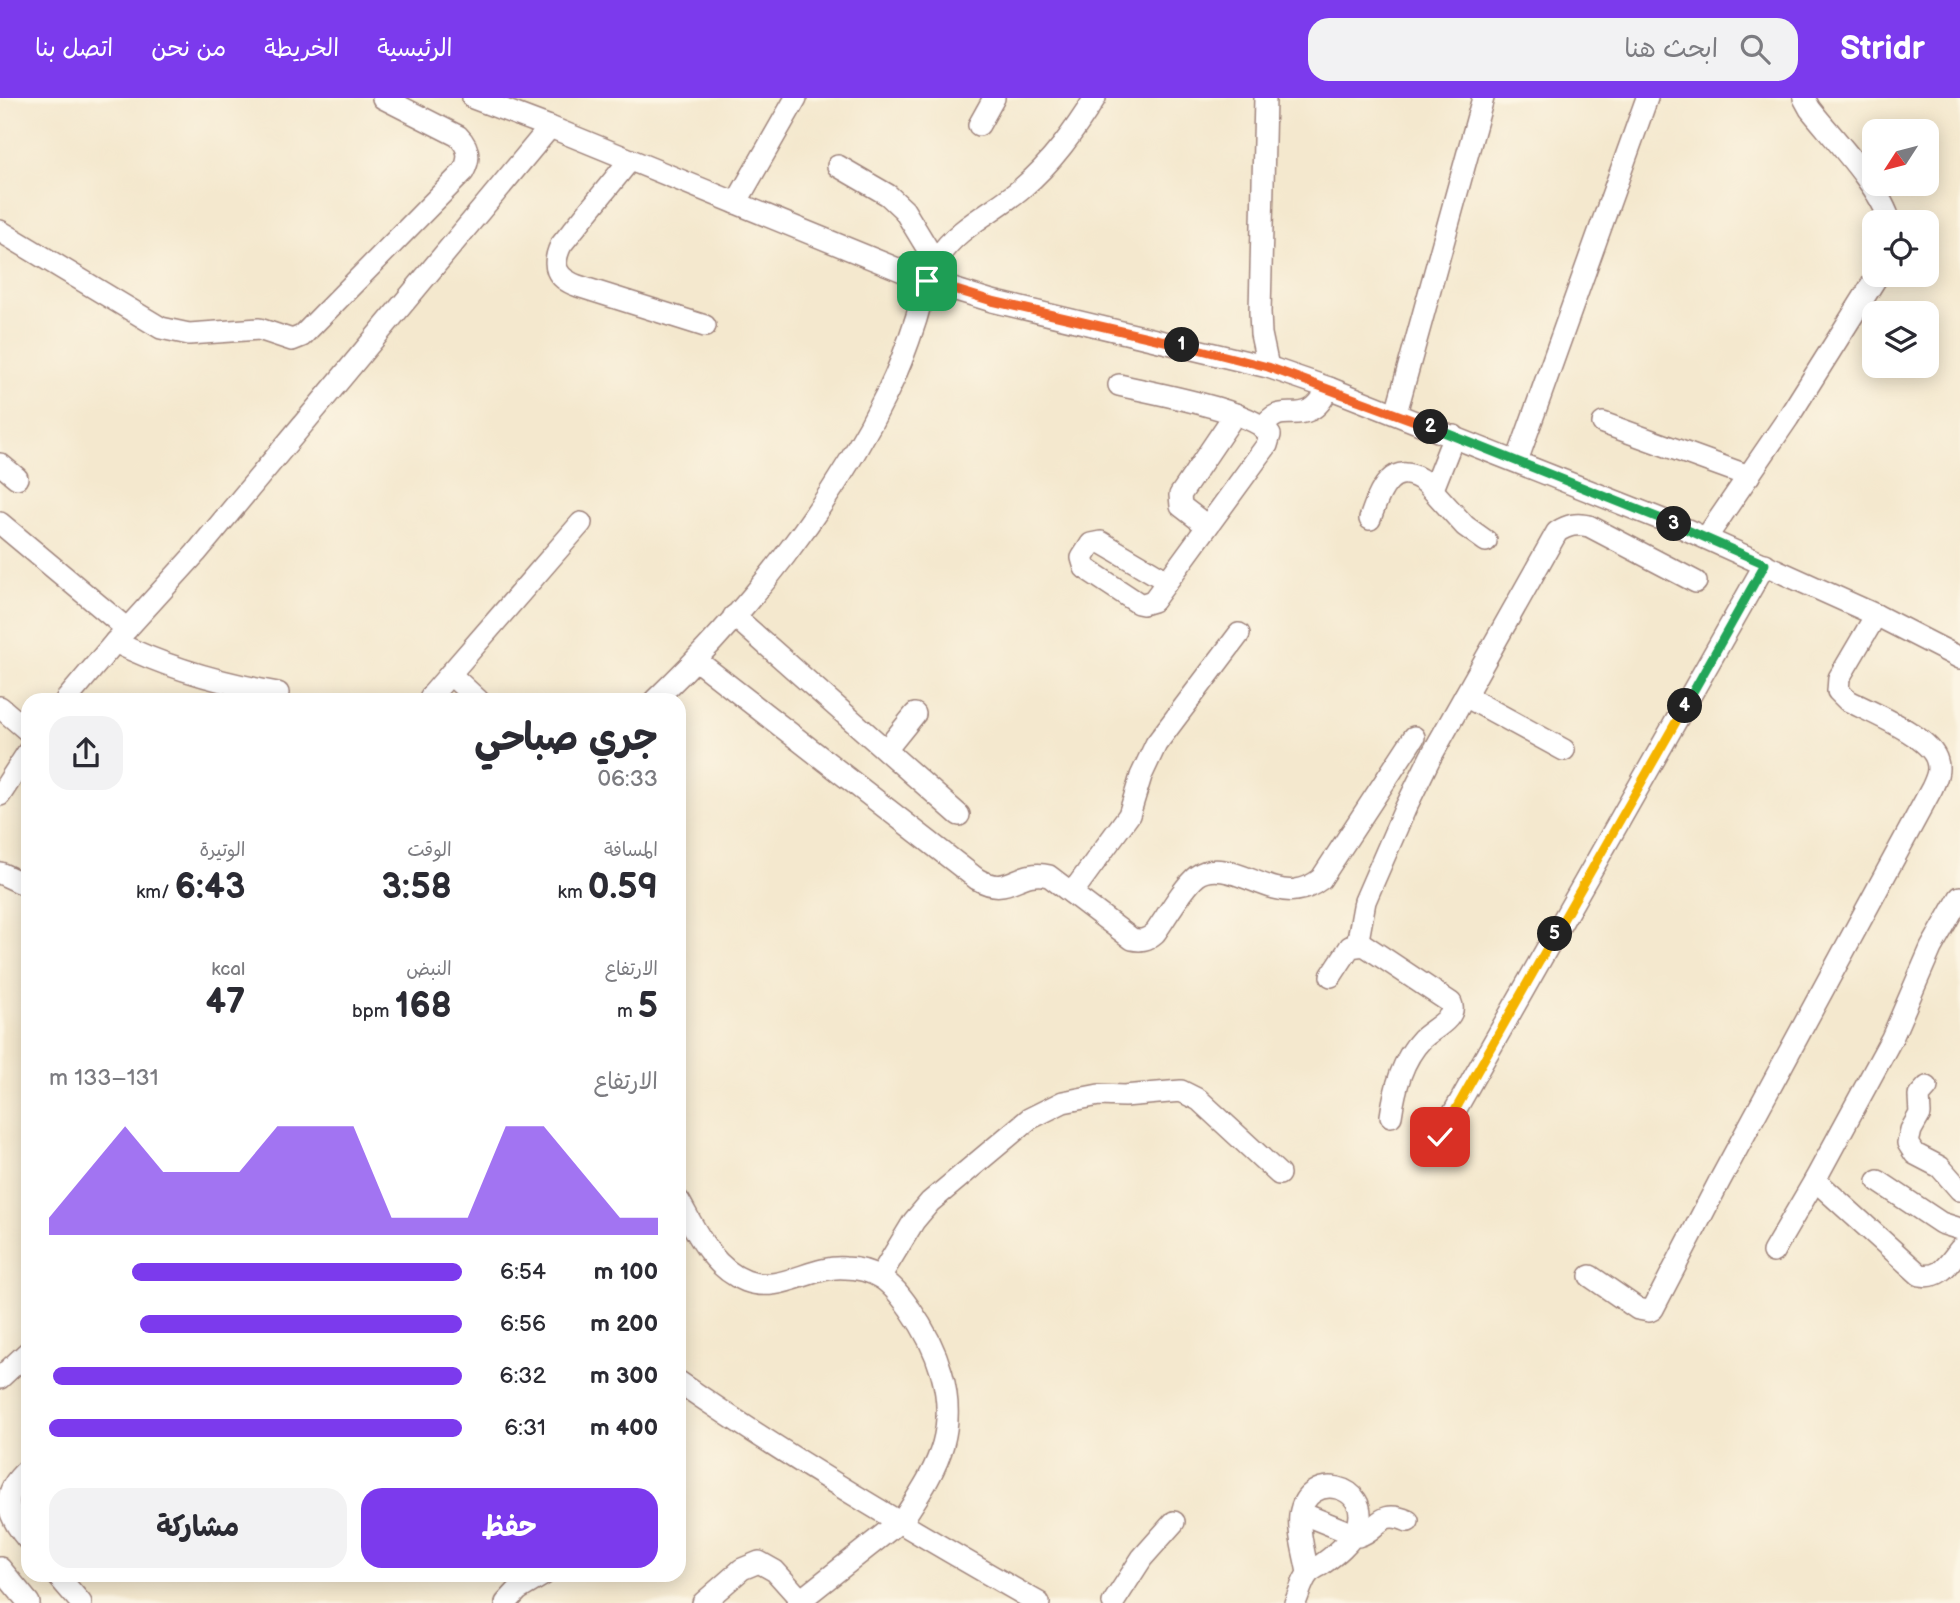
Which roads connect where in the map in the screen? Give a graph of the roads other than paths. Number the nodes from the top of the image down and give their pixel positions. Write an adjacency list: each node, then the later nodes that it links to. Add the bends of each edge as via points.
1 (383, 98): 14 (street, via 458,135 465,143 468,163 302,336 292,340 259,329 189,334 161,328)
2 (473, 98): 9 (street)
3 (796, 98): 12 (street)
4 (1095, 98): 15 (street, via 1059,150 1023,187 947,243)
5 (1265, 98): 19 (street, via 1260,312)
6 (1483, 98): 22 (street)
7 (1647, 98): 27 (street)
8 (1804, 98): 13 (street)
9 (550, 127): 10 (street); 44 (street, via 205,542)
10 (630, 160): 12 (street); 18 (street, via 561,245 555,257 557,271 578,286)
11 (838, 166): 15 (street, via 888,195 904,210)
12 (736, 204): 16 (street)
13 (1886, 210)
14 (0, 231)
15 (935, 261): 16 (street)
16 (927, 281): 19 (street); 42 (street, via 904,355 871,425 807,524)
17 (1870, 287): 28 (street)
18 (705, 326)
19 (1268, 367): 21 (street)
20 (1119, 385): 23 (street)
21 (1329, 387): 22 (street); 25 (street, via 1311,410 1280,413)
22 (1396, 413): 26 (street)
23 (1235, 414): 25 (street); 34 (street, via 1180,495 1181,506)
24 (1603, 423): 28 (street)
25 (1263, 428): 34 (street, via 1270,440)
26 (1454, 436): 27 (street); 29 (street)
27 (1517, 461): 30 (street)
28 (1749, 476): 35 (street)
29 (1433, 489): 31 (street, via 1418,477 1397,475 1387,480); 36 (street, via 1465,526)
30 (1650, 514): 35 (street); 37 (street)
31 (1370, 519)
32 (0, 523): 44 (street)
33 (581, 523): 47 (street)
34 (1207, 526): 39 (street)
35 (1706, 538): 38 (street)
36 (1486, 541)
37 (1631, 547): 40 (street); 53 (street, via 1589,526 1577,524 1557,532)
38 (1765, 564): 41 (street); 71 (street)
39 (1167, 581)
40 (1696, 582)
41 (1876, 615): 45 (street); 80 (street, via 1839,678 1838,691 1932,749 1938,775 1933,788 1653,1309 1638,1309)
42 (734, 616): 46 (street); 58 (street)
43 (1239, 634): 65 (street, via 1156,744 1129,816)
44 (121, 635): 48 (street); 49 (street, via 140,654 194,675)
45 (1960, 658)
46 (696, 660): 52 (street); 65 (street, via 988,886 1000,887 1036,873 1049,876)
47 (450, 674): 50 (street); 51 (street)
48 (72, 693)
49 (278, 693)
50 (434, 693)
51 (470, 693)
52 (662, 693)
53 (1465, 696): 59 (street); 67 (street, via 1372,881)
54 (0, 707): 56 (street)
55 (915, 714): 58 (street)
56 (21, 725)
57 (1413, 737): 65 (street, via 1330,869 1309,887 1281,890 1218,869 1206,871 1195,877 1155,933 1140,941)
58 (886, 750): 62 (street)
59 (1564, 750)
60 (21, 763): 61 (street)
61 (0, 795)
62 (959, 815)
63 (0, 873): 64 (street)
64 (21, 883)
65 (1072, 893)
66 (1960, 897): 73 (street, via 1931,948 1892,1038)
67 (1357, 944): 68 (street); 70 (street, via 1370,948 1454,1007 1448,1019 1422,1039 1404,1066)
68 (1331, 976)
69 (1927, 1087): 75 (street, via 1919,1096 1920,1114 1908,1143 1915,1154 1940,1167)
70 (1391, 1116)
71 (1440, 1137)
72 (1279, 1174): 81 (street, via 1199,1100 1181,1091 1099,1095 1063,1102 1029,1119 930,1202)
73 (1815, 1180): 78 (street, via 1920,1275 1939,1274); 79 (street)
74 (1878, 1181): 77 (street, via 1941,1223)
75 (1960, 1190)
76 (686, 1213): 81 (street, via 712,1256 728,1272 749,1282 771,1284 842,1267)
77 (1960, 1229)
78 (1960, 1250)
79 (1773, 1252)
80 (1590, 1276)
81 (880, 1278): 89 (street, via 896,1290 919,1323 941,1368 946,1393 943,1443 934,1467)
82 (21, 1358): 83 (street)
83 (0, 1378)
84 (686, 1387): 89 (street)
85 (21, 1474): 90 (street, via 10,1484 6,1498 8,1513)
86 (1301, 1513): 91 (street); 91 (street, via 1304,1503 1320,1488 1342,1488 1351,1495 1360,1515); 93 (street)
87 (1408, 1521): 91 (street, via 1388,1517 1363,1535)
88 (1174, 1522): 102 (street, via 1142,1558)
89 (899, 1524): 96 (street); 101 (street)
90 (21, 1531)
91 (1352, 1535): 93 (street, via 1343,1548)
92 (0, 1568): 97 (street)
93 (1308, 1573): 103 (street)
94 (63, 1582): 98 (street)
95 (531, 1582): 99 (street)
96 (799, 1602): 100 (street, via 775,1571 759,1562 735,1574)
97 (29, 1603)
98 (81, 1603)
99 (506, 1603)
100 (703, 1603)
101 (1039, 1603)
102 (1113, 1603)
103 (1295, 1603)

